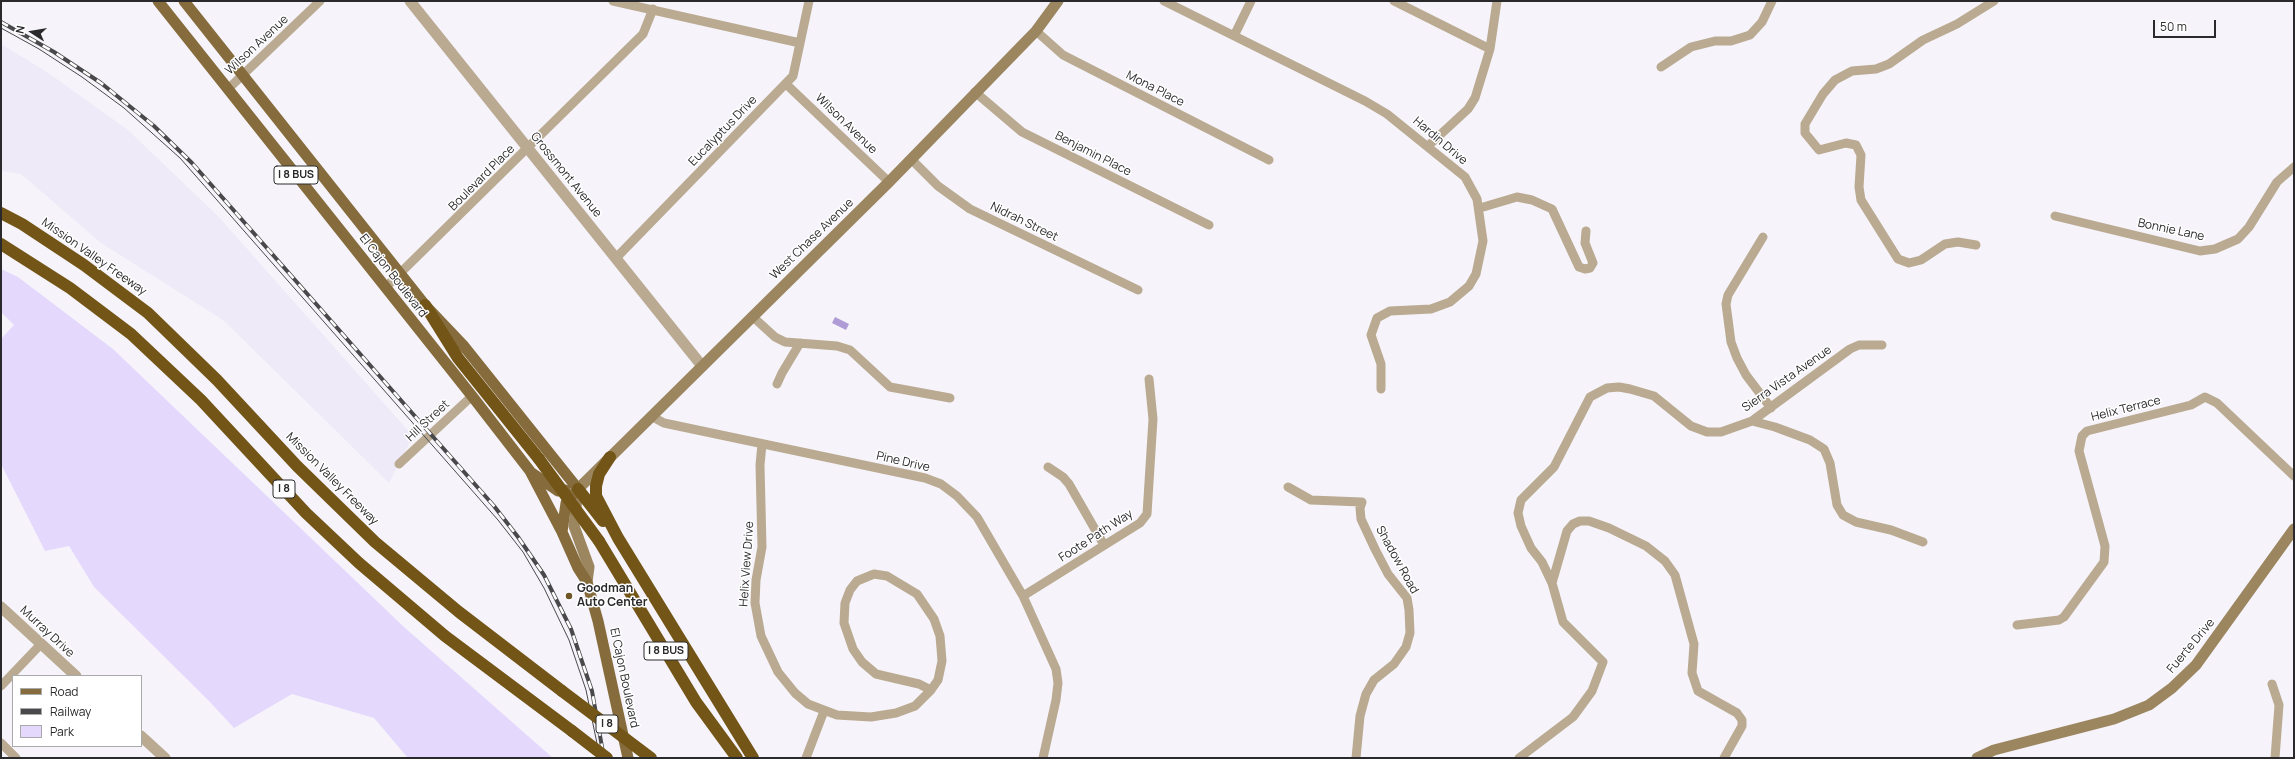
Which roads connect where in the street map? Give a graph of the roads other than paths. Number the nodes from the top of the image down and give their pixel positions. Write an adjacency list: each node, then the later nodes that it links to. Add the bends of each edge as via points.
1 (158, 1): 22 (main road, El Cajon Boulevard / I 8 BUS)
2 (184, 1): 20 (main road, El Cajon Boulevard / I 8 BUS)
3 (320, 1): 20 (street, Wilson Avenue)
4 (410, 1): 25 (street, Grossmont Avenue)
5 (613, 1): 14 (street)
6 (809, 1): 17 (street, Eucalyptus Drive)
7 (1058, 1): 15 (main road, West Chase Avenue)
8 (1164, 1): 16 (street, Hardin Drive)
9 (1251, 1): 16 (street)
10 (1394, 1): 18 (street)
11 (1497, 1): 18 (street)
12 (1772, 1): 19 (street, via 1762,22 1750,35 1732,41 1715,41 1691,47)
13 (1994, 1): 37 (street, via 1957,24 1923,40 1889,64 1876,69 1852,71 1835,80 1823,94 1805,124 1805,133 1819,150 1846,143 1856,145 1861,155 1861,200 1898,259 1909,263 1921,260 1945,244 1958,242)
14 (653, 10): 17 (street); 25 (street, Boulevard Place, via 643,34)
15 (1036, 31): 23 (main road, West Chase Avenue); 27 (street, Mona Place, via 1063,55)
16 (1234, 36): 24 (street, Hardin Drive, via 1365,100 1392,117)
17 (800, 43): 21 (street, Eucalyptus Drive, via 793,76)
18 (1490, 49): 24 (street, via 1475,98 1468,109)
19 (1661, 67)
20 (243, 75): 22 (street, Wilson Avenue); 39 (main road, El Cajon Boulevard / I 8 BUS)
21 (786, 84): 29 (street, Wilson Avenue); 38 (street, Eucalyptus Drive)
22 (228, 89): 40 (main road, El Cajon Boulevard / I 8 BUS)
23 (976, 92): 26 (main road, West Chase Avenue); 33 (street, Benjamin Place, via 1022,132)
24 (1428, 146): 30 (street, Hardin Drive, via 1465,177)
25 (528, 149): 38 (street, Grossmont Avenue); 39 (street, Boulevard Place)
26 (911, 159): 29 (main road, West Chase Avenue); 41 (street, Nidrah Street, via 938,186 970,209)
27 (1269, 160)
28 (2294, 167): 32 (street, Bonnie Lane, via 2277,182 2249,227 2238,239 2215,249 2200,251)
29 (889, 182): 43 (main road, West Chase Avenue)
30 (1480, 208): 34 (street, via 1517,197 1532,200 1552,209 1579,267 1585,269 1590,268 1592,263 1585,243); 49 (street, Hardin Drive, via 1483,241 1476,274 1465,291 1450,302 1430,309 1390,311 1377,318 1371,335 1380,364)
31 (1, 213): 85 (highway, Mission Valley Freeway / I 8, bridge, via 84,265 148,313 217,380 297,466 376,542 459,612)
32 (2055, 216)
33 (1209, 225)
34 (1586, 231)
35 (1763, 237): 52 (street, via 1728,295 1726,304 1731,342 1737,358 1746,375)
36 (1, 244): 83 (highway, I 8, bridge, via 70,288 132,334 201,400 306,512 359,563 445,636)
37 (1976, 245)
38 (616, 258): 46 (street, Grossmont Avenue)
39 (400, 274): 40 (street, Boulevard Place); 42 (main road, El Cajon Boulevard / I 8 BUS)
40 (385, 288): 50 (main road, El Cajon Boulevard / I 8 BUS)
41 (1138, 290)
42 (425, 305): 62 (main road, El Cajon Boulevard, via 463,345); 86 (highway, I 8 BUS, bridge, via 458,358 539,459 599,541 696,702)
43 (752, 316): 44 (street, via 775,338); 46 (main road, West Chase Avenue)
44 (800, 343): 48 (street); 51 (street, via 837,346 850,350 890,387)
45 (1882, 346): 52 (street, Sierra Vista Avenue, via 1859,345 1850,349)
46 (702, 366): 53 (main road, West Chase Avenue)
47 (1149, 379): 67 (street, Foote Path Way, via 1153,419 1147,514 1140,523)
48 (777, 384)
49 (1381, 389)
50 (472, 396): 57 (street, Hill Street); 59 (main road, El Cajon Boulevard / I 8 BUS)
51 (950, 398)
52 (1771, 408): 54 (street, Sierra Vista Avenue)
53 (651, 416): 55 (street, Pine Drive, via 664,423); 56 (main road, West Chase Avenue)
54 (1752, 421): 66 (street, via 1775,426 1810,440 1824,449 1830,463 1837,505 1843,515 1856,522 1891,530); 69 (street, Sierra Vista Avenue, via 1721,432 1707,432 1691,426 1654,396 1630,389 1607,388 1590,397 1554,467 1521,500 1518,513 1531,548 1542,562)
55 (762, 444): 70 (street, Pine Drive, via 925,478 941,484 977,517); 78 (street, Helix View Drive, via 762,547 755,591 758,625 765,649 786,683 808,704)
56 (610, 457): 62 (main road, West Chase Avenue); 65 (highway, via 599,474 596,496)
57 (399, 464)
58 (1048, 467): 67 (street, via 1069,484)
59 (530, 471): 62 (main road, via 558,491); 64 (main road, El Cajon Boulevard / I 8 BUS)
60 (2294, 476): 72 (street, Helix Terrace, via 2217,403 2205,397 2191,405 2087,431 2082,436 2079,450 2105,546 2104,562 2064,617 2059,620)
61 (1288, 487): 90 (street, Shadow Road, via 1310,500 1362,502 1361,519 1375,549 1388,574 1407,598 1410,633 1402,655 1374,680 1366,694 1360,716)
62 (578, 489): 64 (main road, via 566,503); 65 (highway); 68 (main road, El Cajon Boulevard, via 574,526 589,566)
63 (2294, 529): 93 (main road, Fuerte Drive, via 2196,665 2149,705 2114,719 1994,750)
64 (562, 532): 68 (main road, El Cajon Boulevard / I 8 BUS)
65 (618, 538): 87 (highway)
66 (1923, 542)
67 (1104, 545): 70 (street, Foote Path Way)
68 (587, 582): 84 (main road, El Cajon Boulevard / I 8 BUS)
69 (1552, 583): 91 (street, Sierra Vista Avenue, via 1562,622 1603,662 1592,690 1573,717); 92 (street, via 1567,532 1573,524 1580,521 1589,521 1609,528 1646,546 1665,561 1675,575 1694,644 1692,673 1698,691 1736,713 1742,720 1742,726)
70 (1023, 596): 89 (street, Pine Drive, via 1052,659 1058,683)
71 (1, 607): 73 (street, Murray Drive)
72 (2017, 625)
73 (41, 644): 74 (street, Murray Drive); 76 (street)
74 (75, 675)
75 (2272, 684): 94 (street, via 2279,705)
76 (1, 686)
77 (931, 690): 77 (street, Helix View Drive, via 941,670 942,653 937,627 927,607 917,594 887,576 874,574 861,578 850,590 844,610 846,630 857,656 876,674 919,684); 78 (street, Helix View Drive, via 915,706 896,714 870,717 837,715)
78 (824, 711): 88 (street)
79 (142, 737): 82 (street)
80 (1, 743): 81 (street)
81 (16, 758)
82 (165, 758)
83 (606, 758)
84 (628, 758)
85 (651, 758)
86 (737, 758)
87 (753, 758)
88 (806, 758)
89 (1043, 758)
90 (1356, 758)
91 (1519, 758)
92 (1724, 758)
93 (1977, 758)
94 (2275, 758)

